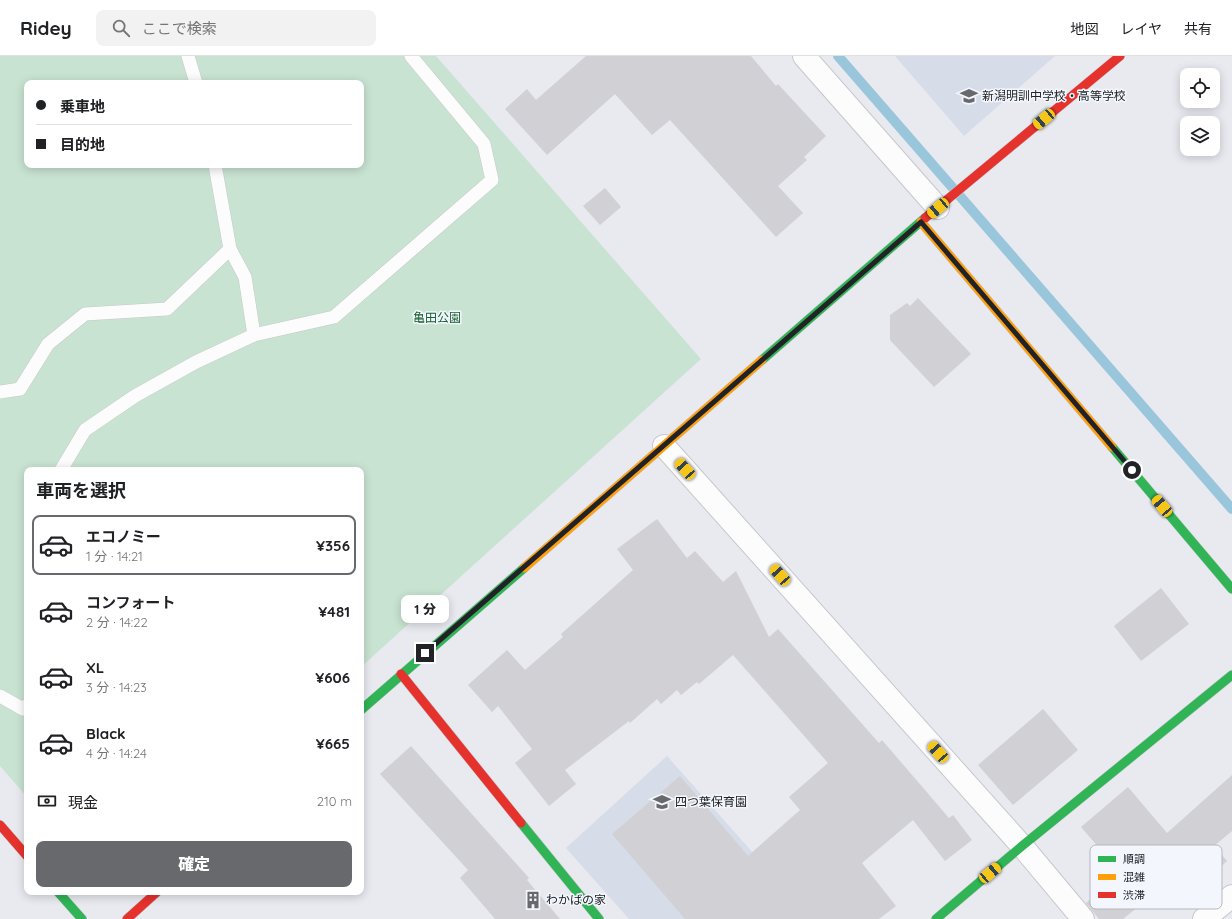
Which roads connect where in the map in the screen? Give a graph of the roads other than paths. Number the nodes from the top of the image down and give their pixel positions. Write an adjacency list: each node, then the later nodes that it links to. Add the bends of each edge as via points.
1 (188, 56): 5 (lane)
2 (410, 56): 10 (lane, via 484,144 492,180 334,317)
3 (804, 56): 7 (street)
4 (1120, 56): 7 (street)
5 (195, 80)
6 (216, 168): 9 (lane)
7 (938, 208): 8 (street)
8 (921, 222): 12 (street); 14 (street)
9 (230, 249): 10 (lane, via 245,277); 11 (lane, via 167,309 85,314 48,344 20,389)
10 (254, 335): 13 (lane, via 196,362 135,396 84,430)
11 (0, 392)
12 (664, 446): 15 (street); 21 (street)
13 (63, 467)
14 (1232, 589)
15 (401, 674): 18 (street); 30 (street)
16 (1232, 675): 21 (street)
17 (0, 696): 19 (lane)
18 (364, 707)
19 (24, 708)
20 (0, 824): 22 (street)
21 (1022, 846): 31 (street); 32 (street)
22 (24, 852)
23 (61, 895): 28 (street)
24 (154, 895): 29 (street)
25 (1232, 896): 26 (street)
26 (1222, 904)
27 (1216, 909): 33 (street)
28 (82, 919)
29 (126, 919)
30 (599, 919)
31 (936, 919)
32 (1083, 919)
33 (1204, 919)

